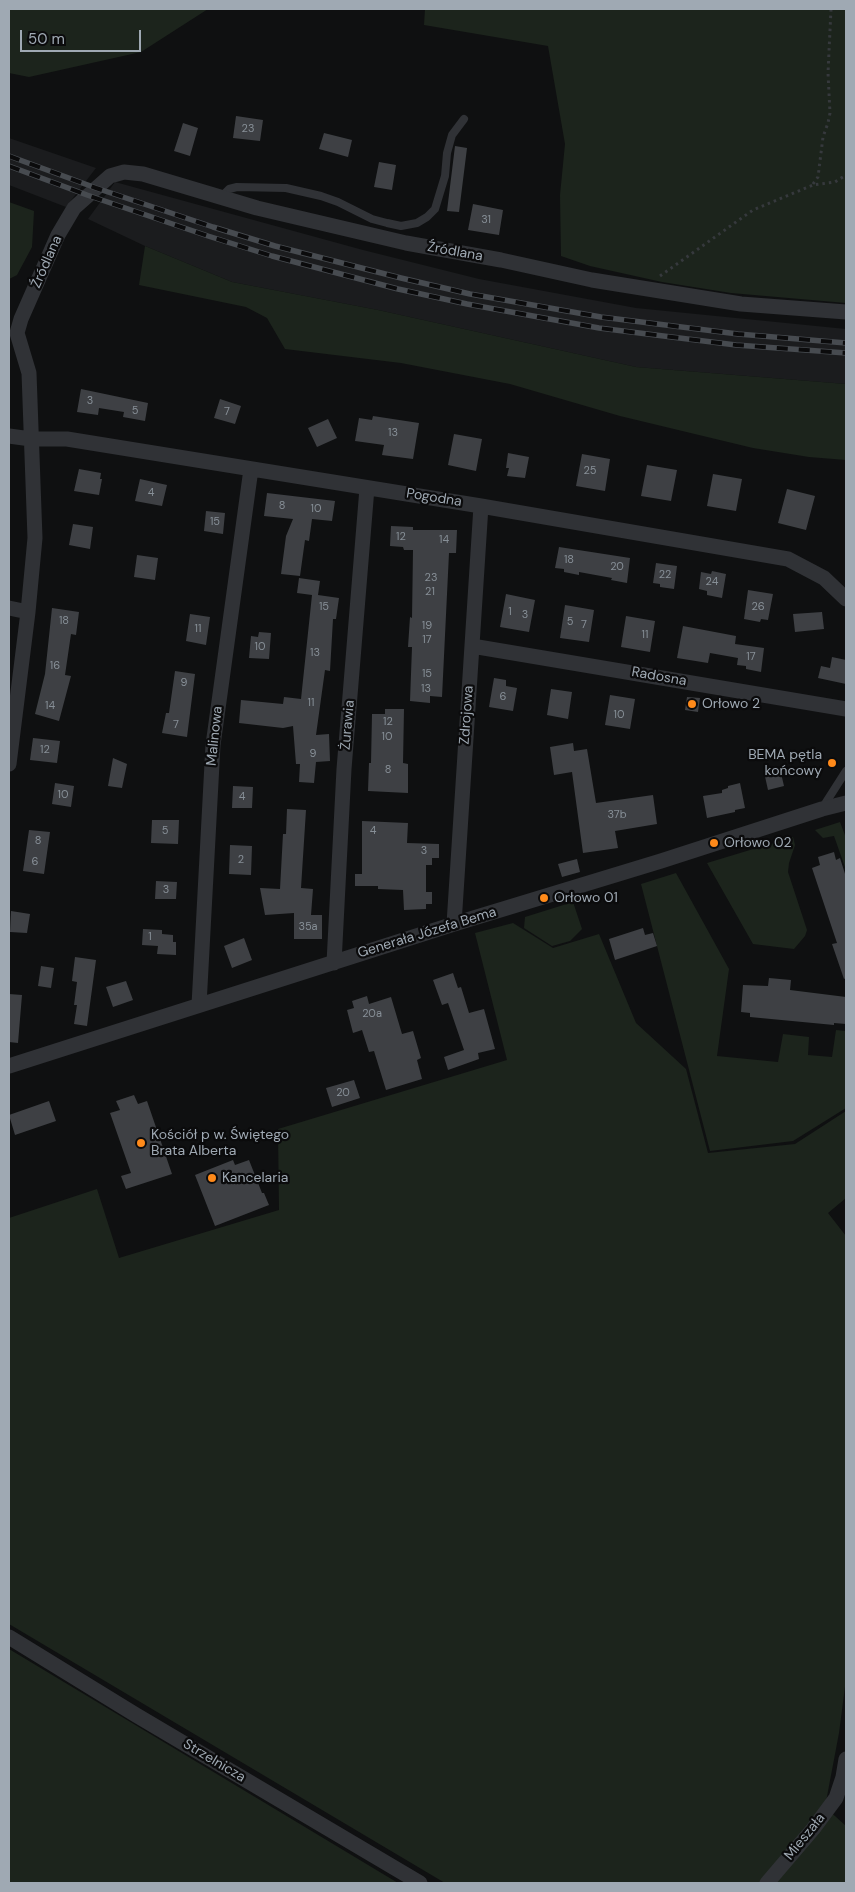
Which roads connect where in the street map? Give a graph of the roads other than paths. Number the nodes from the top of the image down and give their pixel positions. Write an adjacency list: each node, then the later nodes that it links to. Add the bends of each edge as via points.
1 (464, 119): 3 (lane, via 452,135 435,208 424,220)
2 (221, 197): 3 (lane, via 229,189 237,187 286,188 321,196 380,221 401,226); 4 (street, Źródlana); 6 (street, Źródlana, via 143,174 124,172 110,176 74,208 58,235)
3 (412, 224): 4 (lane)
4 (406, 243): 5 (street, Źródlana, via 639,288 741,304)
5 (846, 312)
6 (13, 333): 8 (street, Źródlana, via 29,373)
7 (9, 436): 8 (street, Pogodna)
8 (31, 439): 9 (street, Pogodna, via 68,439); 14 (street, Źródlana, via 36,522)
9 (251, 469): 10 (street, Pogodna); 24 (street, Malinowa, via 213,746)
10 (367, 488): 11 (street, Pogodna); 23 (street, Żurawia, via 344,769)
11 (482, 506): 12 (street, Pogodna, via 788,559 824,578); 15 (street, Zdrojowa)
12 (846, 600)
13 (9, 608): 14 (street)
14 (28, 612): 17 (street, Źródlana)
15 (472, 646): 16 (street, Radosna); 22 (street, Zdrojowa)
16 (846, 709)
17 (9, 759): 18 (street, Źródlana)
18 (9, 764)
19 (846, 771): 21 (lane)
20 (846, 804): 21 (street, Generała Józefa Bema)
21 (822, 809): 22 (street, Generała Józefa Bema)
22 (454, 924): 23 (street, Generała Józefa Bema)
23 (334, 963): 24 (street, Generała Józefa Bema)
24 (199, 1005): 25 (street, Generała Józefa Bema)
25 (9, 1066)
26 (9, 1637): 29 (street, Strzelnicza)
27 (846, 1759): 28 (street, Mieszała)
28 (841, 1801): 30 (street, Mieszała)
29 (420, 1883)
30 (767, 1883)

